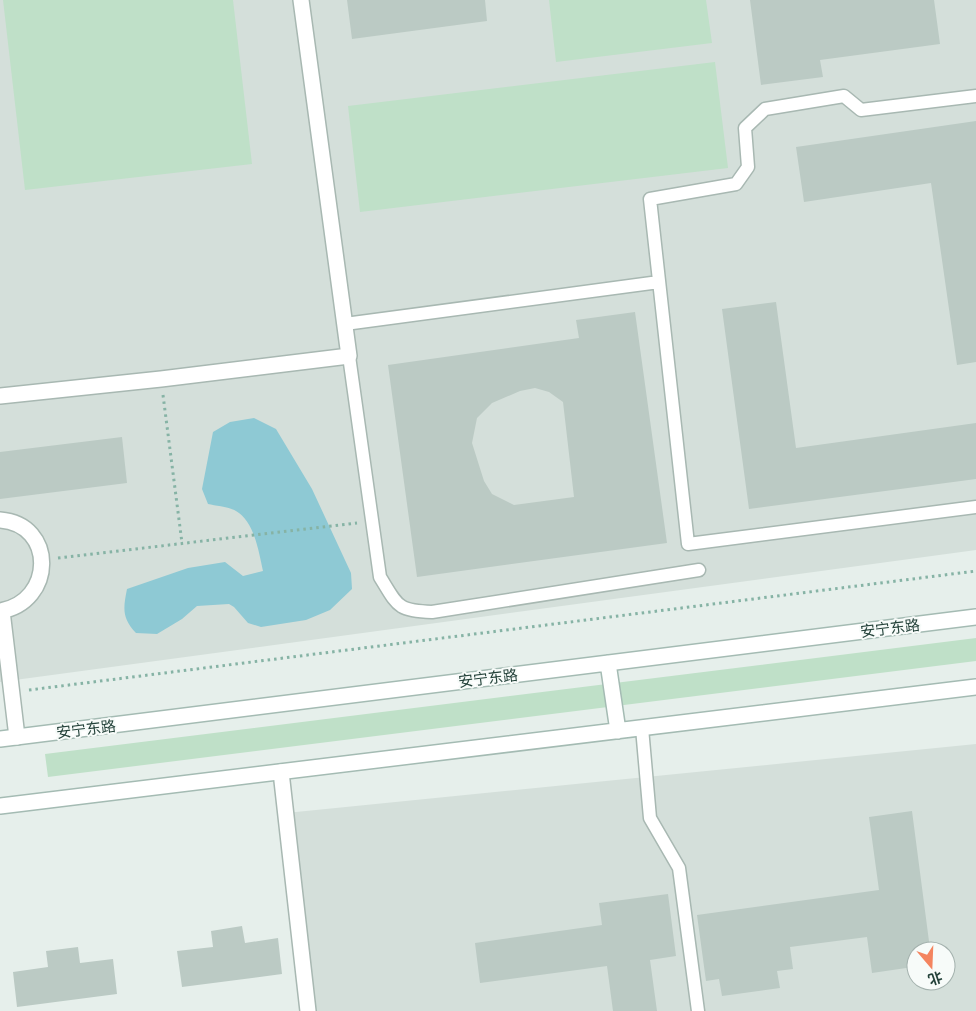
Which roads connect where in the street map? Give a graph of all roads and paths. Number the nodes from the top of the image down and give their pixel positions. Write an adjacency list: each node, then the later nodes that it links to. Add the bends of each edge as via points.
1 (301, 0): 4 (main road)
2 (976, 96): 3 (lane, via 861,110 844,96 765,109 745,128 748,167 736,184 650,199)
3 (659, 282): 4 (lane); 8 (lane, via 688,544)
4 (345, 324): 5 (main road)
5 (349, 356): 6 (main road); 10 (lane)
6 (161, 379): 7 (main road); 11 (path)
7 (0, 396)
8 (976, 507)
9 (0, 520): 12 (main road, via 9,520 25,529 37,542)
10 (372, 521): 11 (path); 13 (lane, via 380,577 397,604 410,611 432,612)
11 (182, 543): 12 (path)
12 (42, 559): 15 (main road, via 41,578 33,593 19,605)
13 (698, 570)
14 (976, 571): 19 (path)
15 (1, 611): 19 (main road)
16 (976, 617): 17 (main road, 安宁东路)
17 (608, 663): 21 (main road); 22 (main road, 安宁东路)
18 (976, 687): 20 (main road)
19 (11, 692): 22 (main road)
20 (642, 728): 21 (main road); 27 (lane, via 650,818 679,868)
21 (618, 731): 24 (main road)
22 (17, 737): 23 (main road, 安宁东路)
23 (0, 739)
24 (281, 772): 25 (main road); 26 (main road)
25 (0, 806)
26 (308, 1011)
27 (698, 1011)

